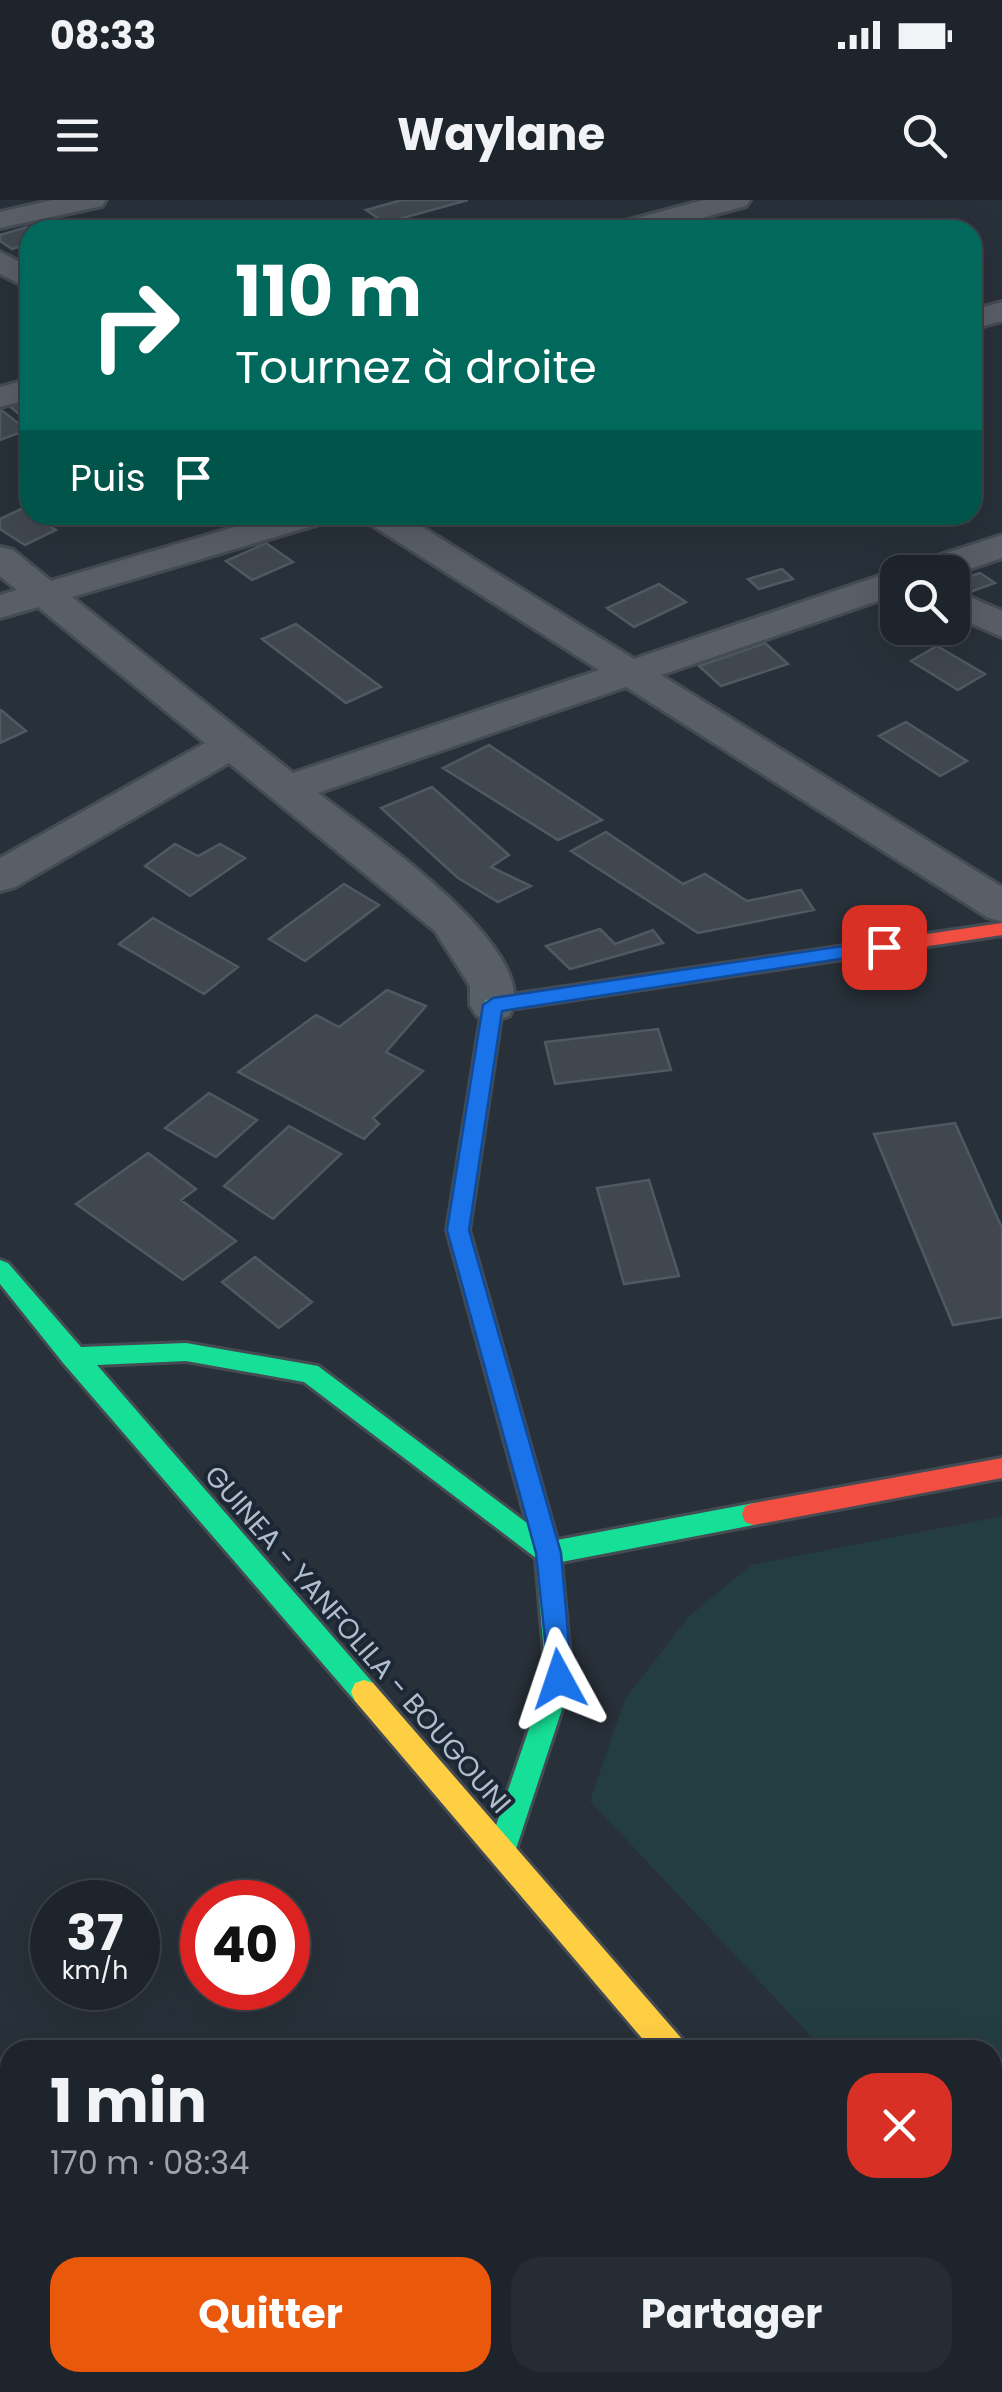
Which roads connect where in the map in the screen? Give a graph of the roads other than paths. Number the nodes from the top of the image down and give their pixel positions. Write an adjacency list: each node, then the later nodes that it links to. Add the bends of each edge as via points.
1 (92, 200): 4 (street)
2 (736, 200): 3 (street)
3 (686, 205): 5 (street)
4 (0, 220)
5 (649, 220)
6 (280, 525): 12 (street)
7 (394, 525): 16 (street)
8 (1002, 546): 9 (street)
9 (970, 557)
10 (0, 558): 12 (street)
11 (880, 588): 16 (street)
12 (45, 594): 13 (street); 17 (street)
13 (0, 607)
14 (970, 609): 15 (street)
15 (1002, 626)
16 (633, 672): 18 (street); 20 (street)
17 (232, 745): 18 (street); 19 (street)
18 (288, 790): 22 (street, via 451,921 493,985)
19 (0, 878)
20 (1002, 907)
21 (1002, 929): 22 (street)
22 (493, 1005): 26 (street, via 458,1230)
23 (4, 1290): 24 (street, GUINEA - YANFOLILA - BOUGOUNI)
24 (72, 1356): 26 (street, via 186,1352 310,1373); 27 (street, GUINEA - YANFOLILA - BOUGOUNI)
25 (1002, 1468): 26 (street)
26 (548, 1553): 27 (street, via 559,1679)
27 (502, 1849): 28 (street, GUINEA - YANFOLILA - BOUGOUNI)
28 (663, 2040)

